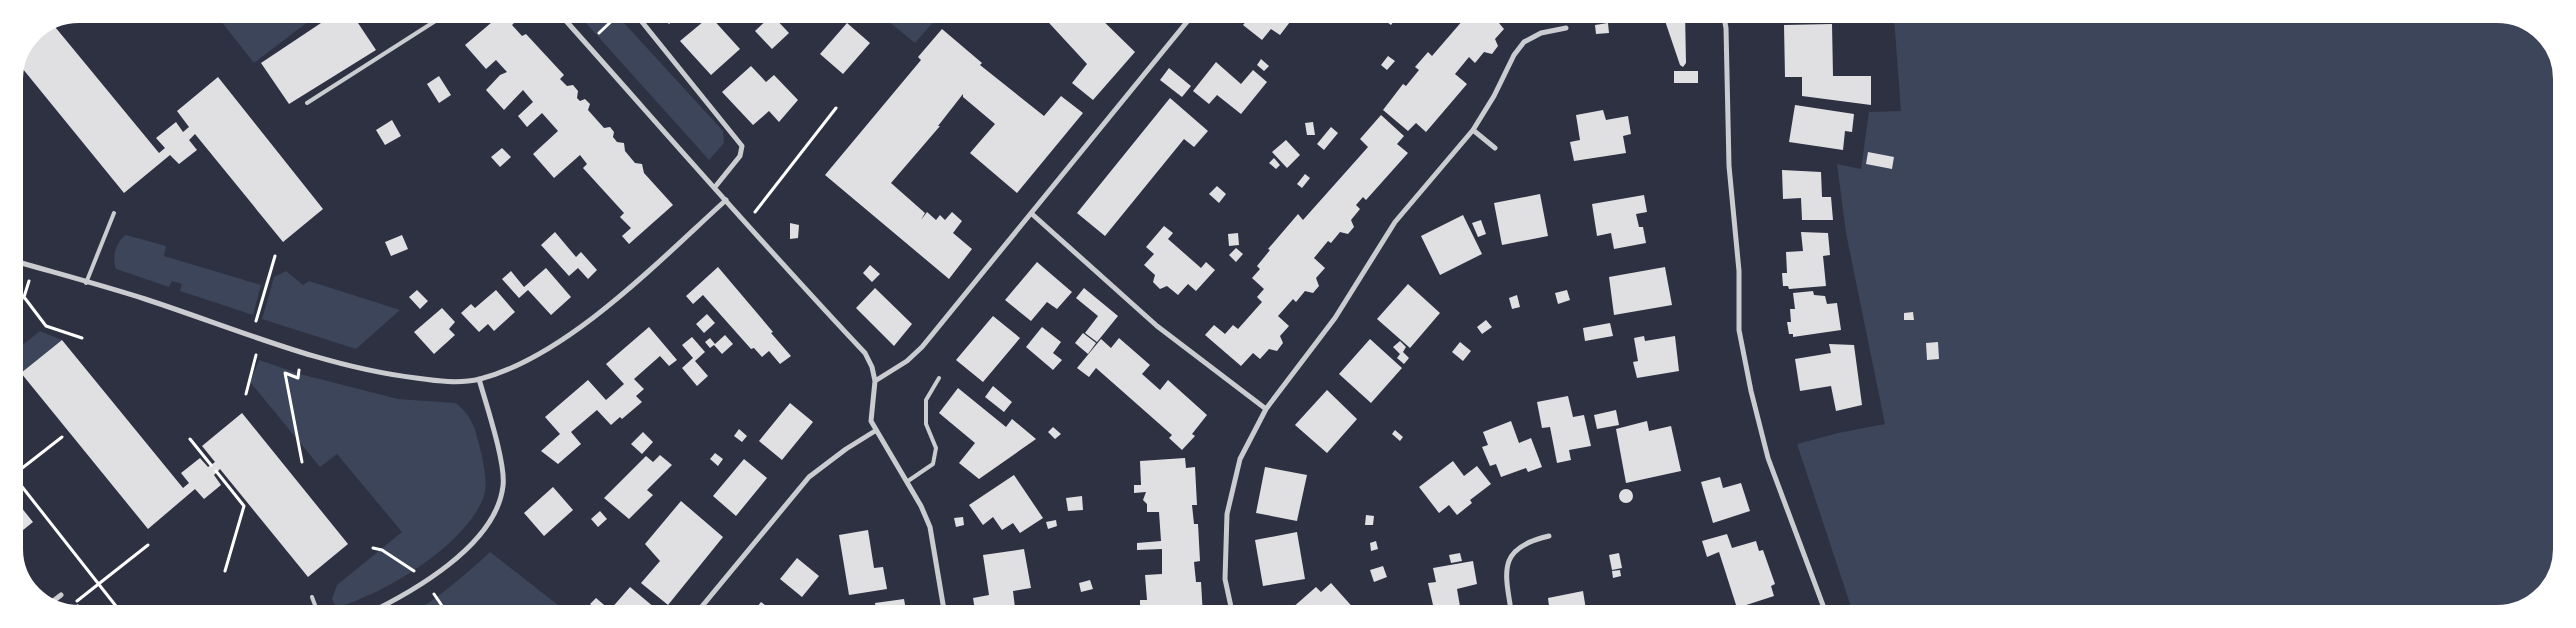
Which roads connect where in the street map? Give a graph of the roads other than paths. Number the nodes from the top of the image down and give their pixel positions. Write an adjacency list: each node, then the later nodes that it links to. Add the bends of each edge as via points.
1 (438, 20): 7 (lane)
2 (565, 20): 10 (street)
3 (640, 20): 10 (street, via 742,146 740,156)
4 (1188, 20): 13 (street)
5 (1724, 20): 32 (street, via 1729,166 1739,271 1739,330 1768,458)
6 (1566, 28): 8 (street, via 1541,33 1524,42)
7 (307, 103)
8 (1473, 130): 9 (street); 19 (street, via 1395,222 1335,318)
9 (1495, 148)
10 (716, 187): 11 (street)
11 (726, 200): 17 (street, via 650,270 573,333 521,362); 18 (street, via 865,353)
12 (114, 213): 15 (lane)
13 (1032, 214): 18 (street, via 922,347 907,361); 19 (street, via 1157,326)
14 (20, 262): 15 (street)
15 (86, 283): 17 (street, via 333,361 393,375 446,382)
16 (939, 378): 21 (lane, via 926,400 926,424 936,448 933,464)
17 (479, 379): 27 (street, via 503,486 496,509 480,536 425,581)
18 (874, 381): 20 (street, via 870,421)
19 (1266, 408): 30 (street, via 1240,459 1227,514 1225,579)
20 (875, 431): 21 (street); 28 (street, via 809,477)
21 (908, 481): 29 (street, via 930,528)
22 (1550, 536): 31 (street, via 1531,540 1515,550 1507,564)
23 (61, 595): 25 (street)
24 (312, 597): 26 (lane)
25 (53, 602)
26 (316, 608)
27 (377, 608)
28 (701, 608)
29 (944, 608)
30 (1231, 608)
31 (1511, 608)
32 (1824, 608)

